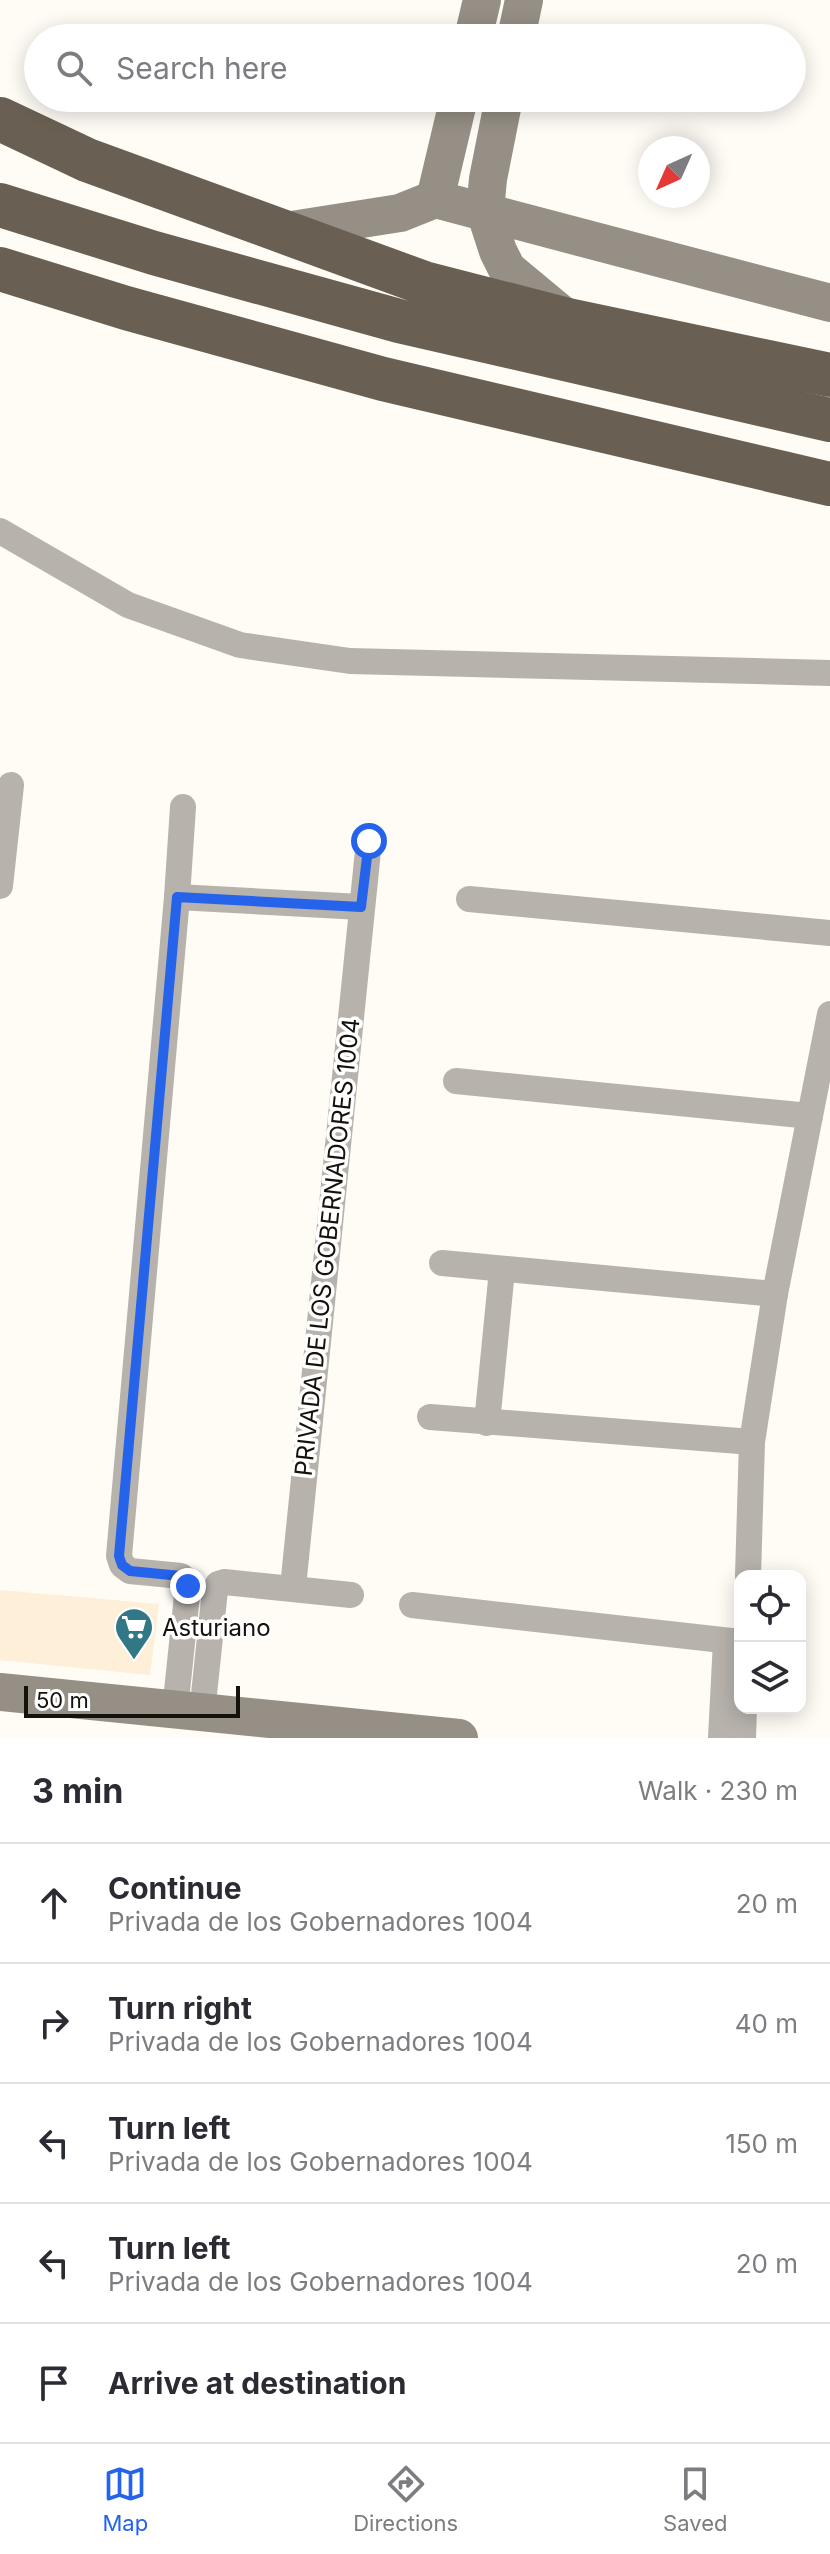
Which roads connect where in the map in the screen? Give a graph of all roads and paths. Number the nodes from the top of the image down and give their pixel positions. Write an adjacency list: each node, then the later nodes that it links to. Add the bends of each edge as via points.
1 (482, 0): 3 (street)
2 (524, 0): 4 (street)
3 (476, 24)
4 (519, 24)
5 (456, 112): 8 (street)
6 (502, 112): 9 (street)
7 (0, 119): 11 (highway, via 87,160)
8 (440, 183): 9 (street); 11 (street, via 400,213)
9 (487, 195): 13 (street); 14 (street, via 507,269)
10 (0, 205): 16 (highway, via 399,321)
11 (279, 232): 14 (highway, via 424,283)
12 (0, 269): 17 (highway, via 383,379)
13 (830, 303)
14 (568, 320): 15 (highway)
15 (830, 375)
16 (830, 420)
17 (830, 484)
18 (0, 531): 19 (street, via 128,605 240,645 350,661)
19 (830, 673)
20 (11, 785): 23 (street)
21 (183, 807): 24 (street)
22 (369, 841): 26 (street, PRIVADA DE LOS GOBERNADORES 1004)
23 (0, 876)
24 (177, 897): 26 (street); 43 (street, via 119,1556 130,1571 186,1580)
25 (469, 899): 27 (street)
26 (361, 907): 38 (street, PRIVADA DE LOS GOBERNADORES 1004)
27 (830, 933)
28 (830, 1014): 30 (street)
29 (456, 1081): 30 (street)
30 (810, 1116): 33 (street)
31 (442, 1263): 32 (street)
32 (502, 1270): 33 (street); 35 (street)
33 (775, 1294): 36 (street)
34 (430, 1417): 35 (street)
35 (487, 1423): 36 (street)
36 (752, 1442): 37 (street)
37 (748, 1570)
38 (293, 1587): 39 (street); 43 (street, via 218,1584)
39 (351, 1595)
40 (412, 1605): 41 (street)
41 (733, 1642): 46 (street)
42 (0, 1692): 43 (street)
43 (188, 1711): 45 (street)
44 (744, 1714): 47 (street)
45 (459, 1738)
46 (721, 1738)
47 (743, 1738)

